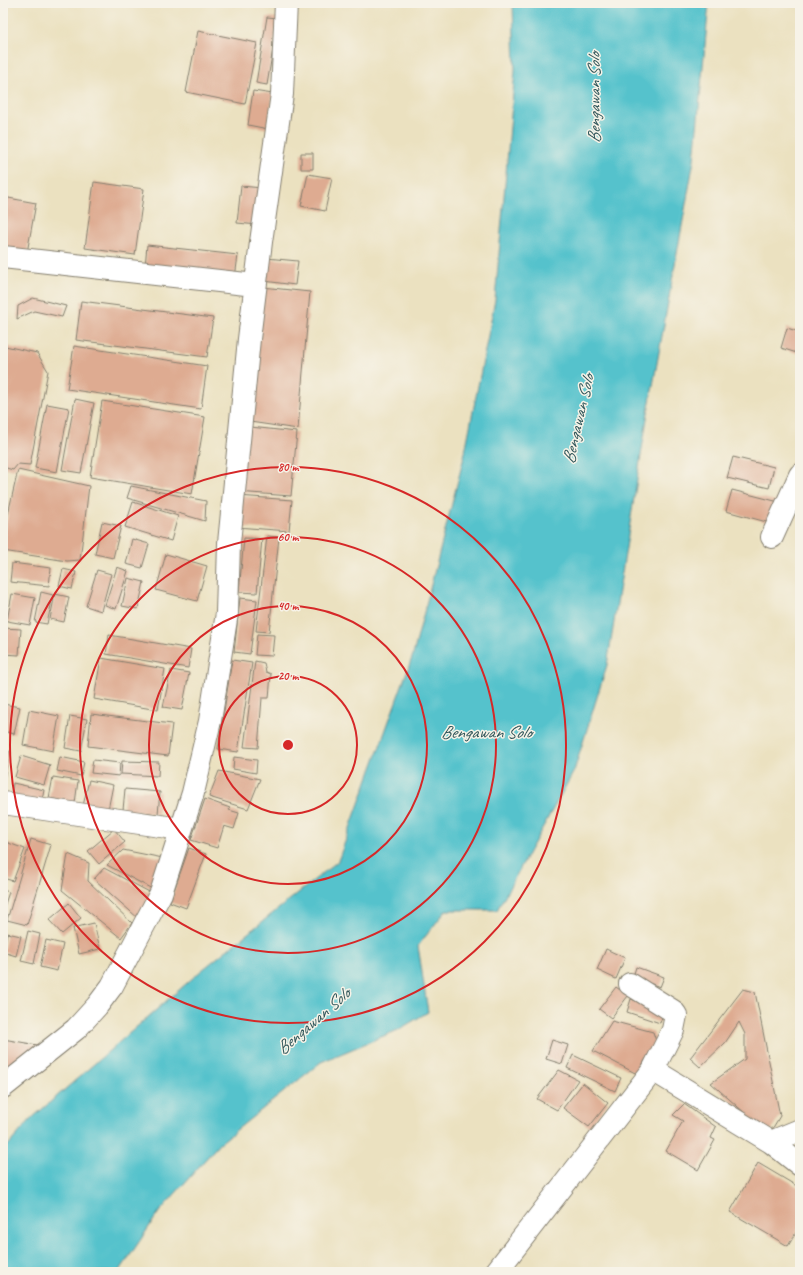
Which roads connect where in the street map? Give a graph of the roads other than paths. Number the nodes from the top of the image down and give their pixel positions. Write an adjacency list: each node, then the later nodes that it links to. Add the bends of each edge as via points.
1 (286, 3): 3 (street, via 282,94)
2 (3, 257): 3 (street)
3 (255, 285): 7 (street, via 230,543 227,613 210,721 193,793)
4 (800, 474): 5 (street)
5 (772, 537)
6 (3, 803): 7 (street)
7 (181, 829): 10 (street, via 161,893 112,986 76,1029)
8 (630, 984): 9 (street, via 676,1015 673,1030)
9 (653, 1070): 12 (street); 14 (street)
10 (3, 1087)
11 (800, 1130): 12 (street)
12 (770, 1142): 13 (street)
13 (800, 1165)
14 (496, 1272)

